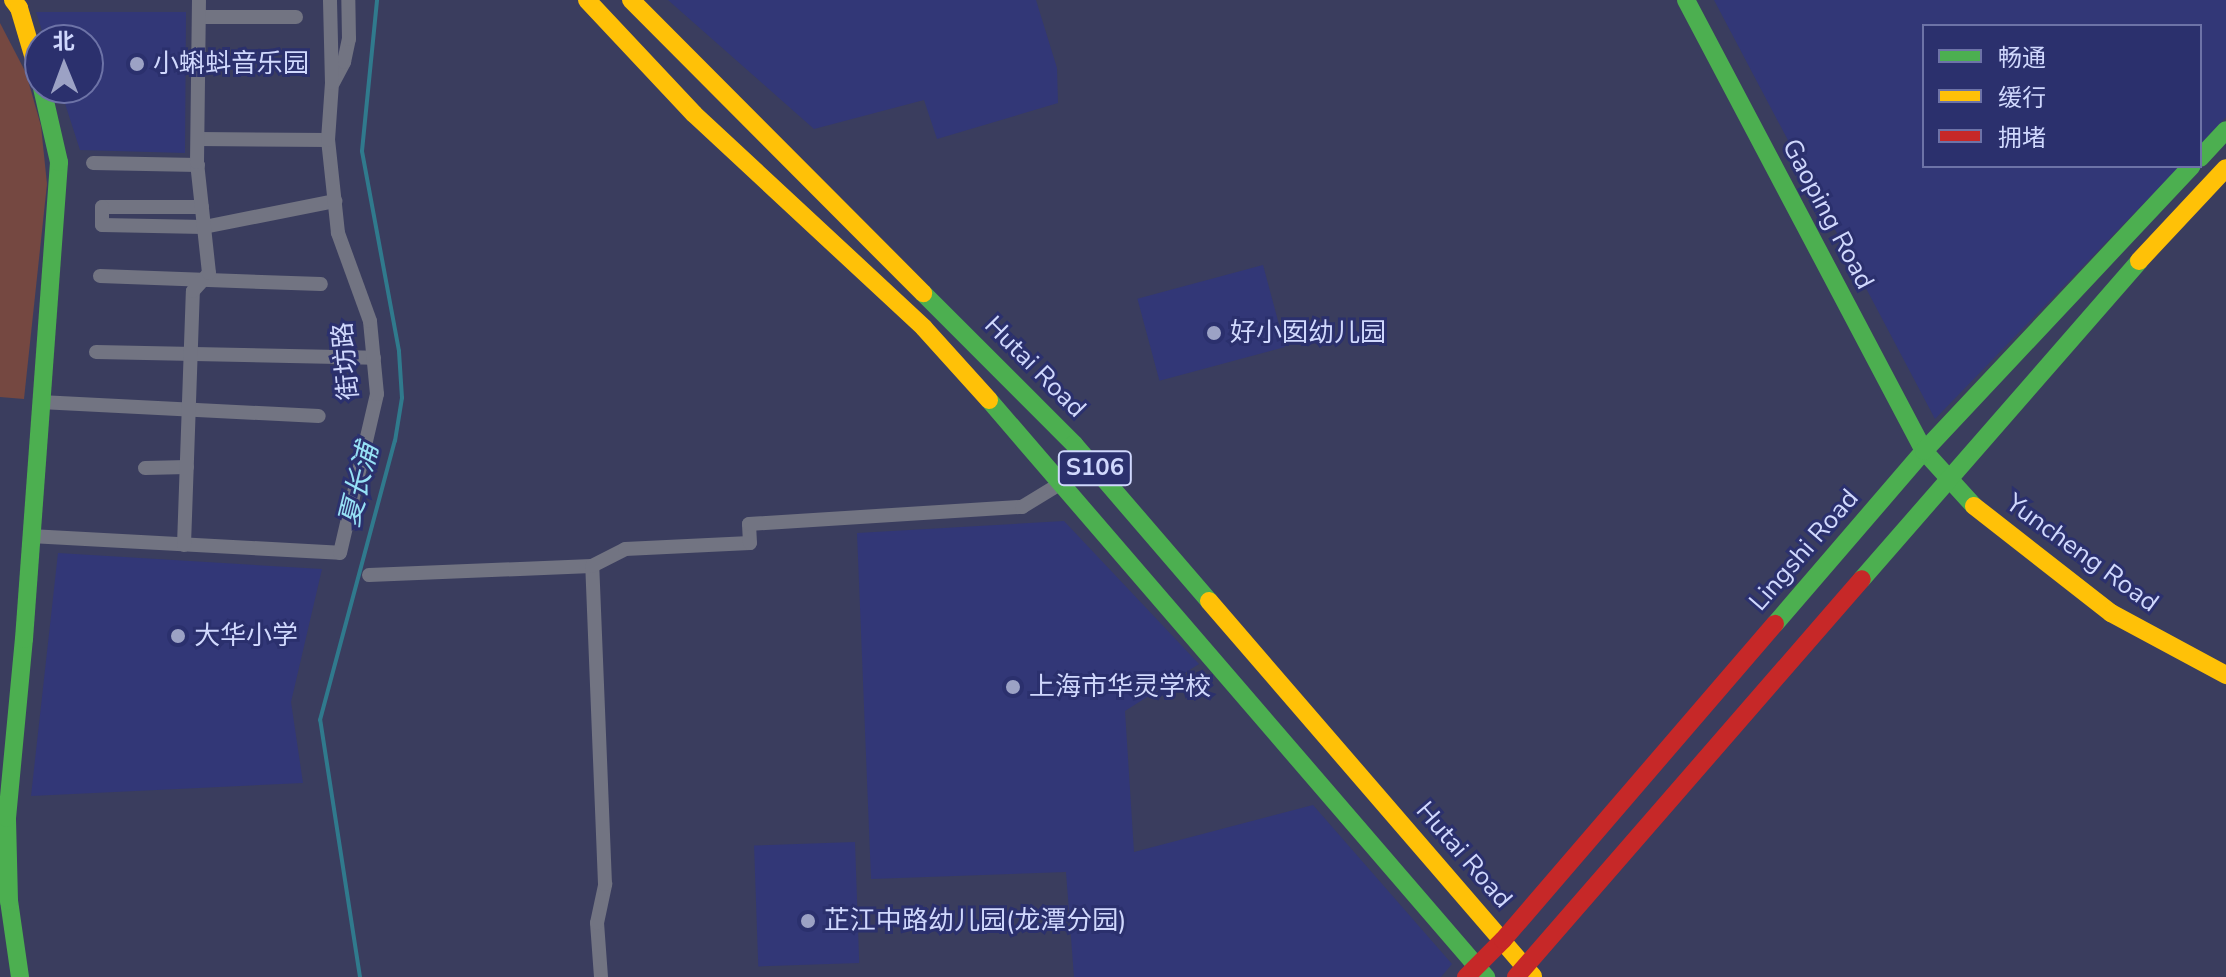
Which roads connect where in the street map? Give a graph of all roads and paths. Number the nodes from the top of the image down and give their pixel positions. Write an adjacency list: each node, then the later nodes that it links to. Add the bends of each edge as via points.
1 (13, 0): 10 (main road)
2 (199, 0): 8 (street)
3 (330, 0): 11 (street, 街坊路)
4 (348, 0): 11 (street, via 349,39)
5 (587, 0): 37 (main road, Hutai Road / S106, via 694,114 924,328)
6 (631, 0): 43 (main road, Hutai Road / S106, via 1074,444)
7 (1686, 0): 33 (main road, Gaoping Road)
8 (199, 17): 9 (street); 14 (street)
9 (296, 17)
10 (24, 25)
11 (332, 83): 15 (street, 街坊路)
12 (46, 104): 30 (main road, via 59,162)
13 (2226, 130): 16 (main road)
14 (198, 139): 15 (street); 18 (street)
15 (328, 140): 21 (street, 街坊路)
16 (2202, 156)
17 (93, 163): 18 (street)
18 (198, 165): 22 (street)
19 (2190, 168): 33 (main road, Lingshi Road)
20 (2226, 168): 36 (main road)
21 (335, 201): 23 (street); 29 (street, 街坊路, via 338,233 370,321)
22 (202, 207): 23 (street); 23 (street, via 102,207 102,225)
23 (204, 227): 25 (street, via 209,273)
24 (100, 276): 25 (street)
25 (203, 280): 26 (street); 28 (street, via 193,291)
26 (321, 284)
27 (96, 352): 28 (street)
28 (191, 354): 29 (street); 31 (street)
29 (374, 358): 39 (street, 街坊路, via 377,394 340,553)
30 (40, 402): 31 (street); 38 (main road)
31 (189, 411): 32 (street); 34 (street)
32 (319, 416)
33 (1924, 451): 36 (main road, Yuncheng Road); 43 (main road, Lingshi Road)
34 (187, 467): 35 (street); 39 (street)
35 (145, 468)
36 (1948, 480): 42 (main road, Yuncheng Road, via 2019,544 2111,613); 45 (main road)
37 (1063, 482): 40 (street, via 1022,507 749,524 750,543 625,549); 44 (main road, Hutai Road / S106)
38 (30, 536): 39 (street, 街坊路); 46 (main road, via 7,818 9,901)
39 (184, 545)
40 (592, 566): 41 (street); 47 (street, via 605,884 597,923)
41 (369, 575)
42 (2226, 675)
43 (1503, 940): 44 (main road, Lingshi Road); 45 (main road, Hutai Road / S106)
44 (1476, 973)
45 (1525, 974)
46 (20, 977)
47 (601, 977)

